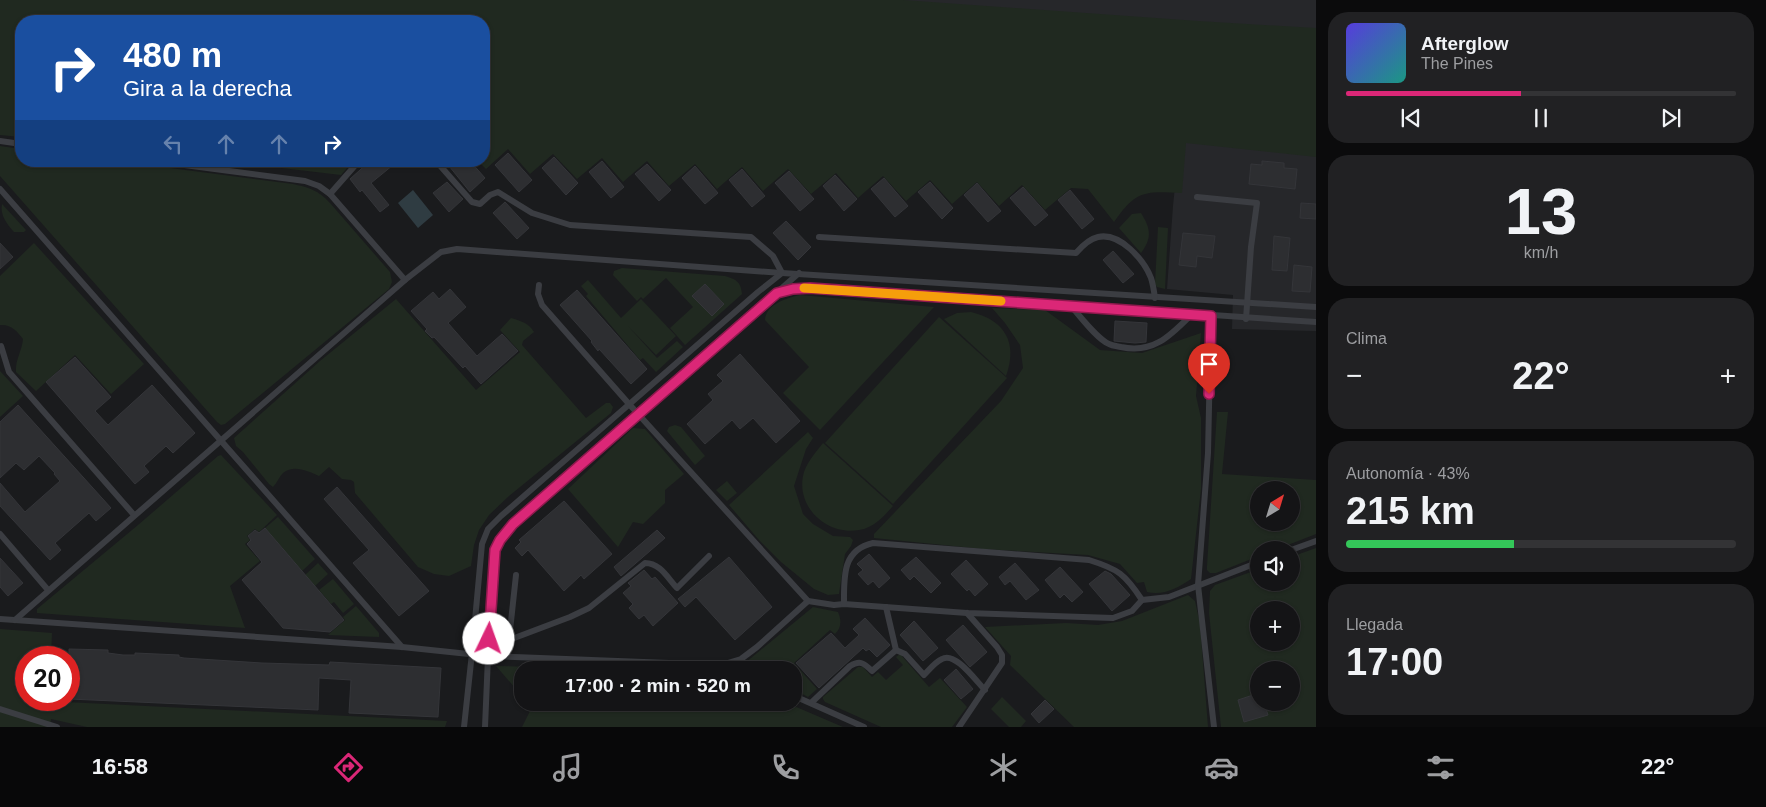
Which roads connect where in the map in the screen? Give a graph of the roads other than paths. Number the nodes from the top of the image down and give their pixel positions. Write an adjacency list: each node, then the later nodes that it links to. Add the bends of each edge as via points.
1 (0, 141): 2 (lane)
2 (15, 143)
3 (199, 167): 7 (lane, via 305,181)
4 (354, 167): 7 (lane)
5 (441, 167): 10 (lane, via 472,202 480,204 490,194 498,192 532,213 570,225 750,238 773,256)
6 (0, 189): 28 (lane)
7 (330, 194): 12 (lane)
8 (1197, 197): 18 (lane, via 1257,203)
9 (819, 238): 16 (lane, via 1076,253 1085,243 1098,237 1110,237 1120,241 1145,268)
10 (782, 273): 11 (lane); 12 (lane, via 457,249 441,252); 14 (lane)
11 (799, 273): 15 (lane); 16 (lane)
12 (405, 280): 28 (lane)
13 (539, 285): 26 (lane, via 542,305)
14 (758, 292): 17 (lane); 26 (lane)
15 (777, 293): 17 (lane); 19 (lane, via 810,288)
16 (1155, 298): 18 (lane)
17 (768, 301): 27 (lane)
18 (1247, 303): 20 (lane); 23 (lane)
19 (1071, 306): 21 (lane); 21 (lane, via 1108,344 1130,349 1154,346)
20 (1316, 307)
21 (1191, 315): 22 (lane)
22 (1211, 316): 23 (lane); 36 (lane, via 1208,453)
23 (1246, 318): 24 (lane)
24 (1316, 322)
25 (1, 346): 29 (lane, via 9,372)
26 (629, 404): 27 (lane); 49 (lane, via 488,529 482,544)
27 (639, 414): 39 (lane); 45 (lane, via 513,524 500,540 495,550)
28 (221, 439): 29 (lane); 47 (lane)
29 (134, 515): 37 (lane)
30 (0, 534): 37 (lane)
31 (1316, 541): 32 (lane)
32 (1300, 547)
33 (709, 556): 46 (lane, via 677,588 658,566 645,563 589,608)
34 (1250, 565): 36 (lane)
35 (516, 575): 46 (lane)
36 (1198, 585): 38 (lane, via 1169,596); 62 (lane)
37 (48, 590): 44 (lane)
38 (1142, 600): 40 (lane, via 1132,584 1114,568 1089,560 873,543 855,551 850,558 844,578); 42 (lane, via 1132,611 1113,618)
39 (808, 601): 40 (lane); 52 (lane, via 757,647)
40 (844, 604): 41 (lane)
41 (886, 608): 42 (lane); 48 (lane)
42 (967, 613): 53 (lane, via 1002,655 1002,663)
43 (0, 619): 44 (lane)
44 (15, 620): 47 (lane)
45 (489, 639): 46 (lane); 50 (lane)
46 (508, 640)
47 (402, 647): 49 (lane)
48 (896, 650): 53 (lane, via 905,654 924,675 942,658 949,656 957,660); 55 (lane, via 872,671 857,662 850,666)
49 (472, 653): 50 (lane); 58 (lane)
50 (488, 656): 51 (lane); 59 (lane)
51 (617, 661)
52 (734, 661)
53 (985, 690): 61 (lane)
54 (802, 699): 55 (lane)
55 (810, 702): 60 (lane)
56 (0, 709): 57 (lane)
57 (57, 727)
58 (464, 727)
59 (486, 727)
60 (864, 727)
61 (959, 727)
62 (1214, 727)

